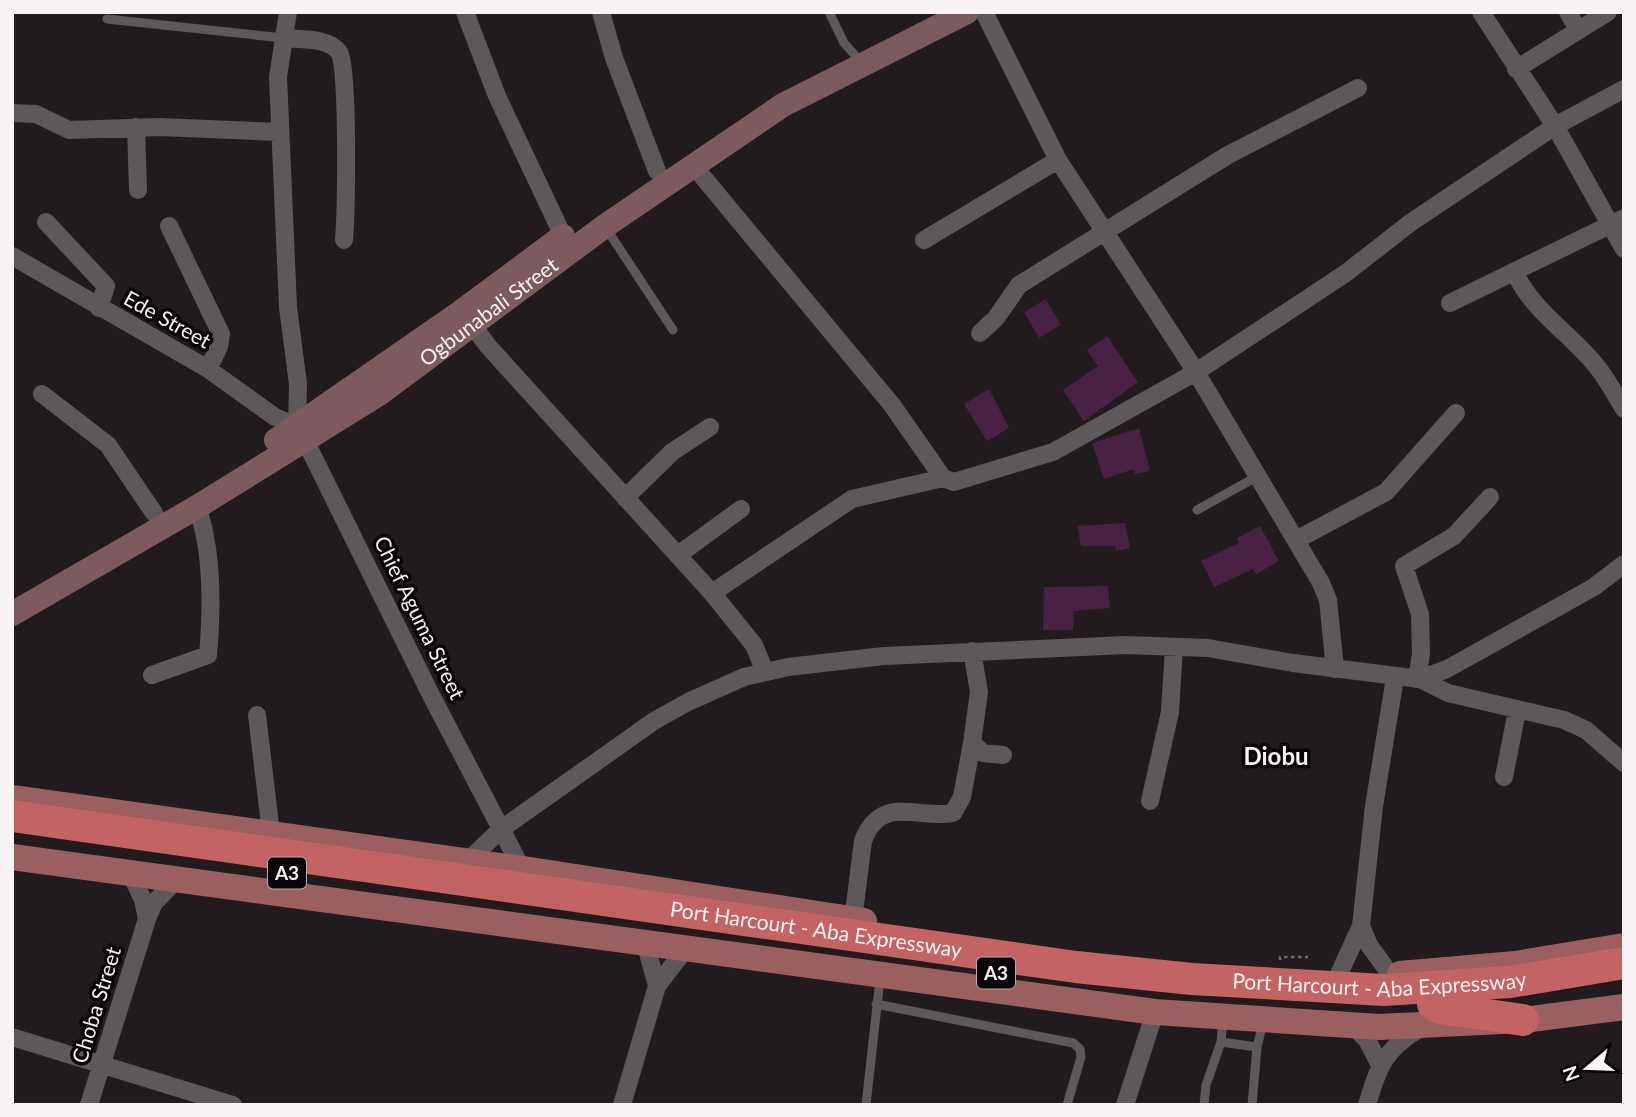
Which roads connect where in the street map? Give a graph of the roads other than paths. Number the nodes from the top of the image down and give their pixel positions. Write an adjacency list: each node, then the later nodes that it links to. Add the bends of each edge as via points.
1 (288, 12): 13 (street)
2 (601, 12): 24 (street)
3 (829, 12): 14 (lane)
4 (931, 12): 14 (street, Ogbunabali Street)
5 (967, 12): 23 (street, Ogbunabali Street, via 783,104)
6 (984, 12): 22 (street)
7 (1481, 12): 15 (street)
8 (1568, 12): 12 (street)
9 (1608, 12): 12 (street)
10 (467, 13): 31 (street, via 497,96)
11 (107, 19): 13 (lane)
12 (1578, 30): 15 (street)
13 (283, 38): 21 (street); 32 (street, via 325,42 339,51 344,61)
14 (855, 55): 24 (street, Ogbunabali Street, via 712,133)
15 (1516, 69): 19 (street)
16 (1358, 88): 30 (street, via 1228,155)
17 (1624, 89): 19 (street)
18 (12, 113): 20 (street, via 36,114 69,130)
19 (1555, 126): 26 (street); 43 (street)
20 (136, 128): 21 (street); 25 (street)
21 (279, 132): 48 (street, via 288,307)
22 (1058, 160): 30 (street); 33 (street)
23 (694, 165): 29 (street, Ogbunabali Street); 50 (street, via 892,405)
24 (657, 171): 31 (street, Ogbunabali Street)
25 (138, 190)
26 (1618, 221): 34 (street); 36 (street)
27 (46, 222): 38 (street, via 106,286)
28 (169, 226): 42 (street, via 221,334)
29 (605, 226): 39 (street, Ogbunabali Street); 40 (lane)
30 (1104, 232): 41 (street, via 1019,285); 43 (street)
31 (563, 236): 48 (street, Ogbunabali Street)
32 (344, 240)
33 (924, 240)
34 (1624, 248)
35 (12, 256): 38 (street, Ede Street)
36 (1515, 273): 37 (street); 45 (street, via 1540,311 1594,363)
37 (1450, 303)
38 (99, 307): 42 (street, Ede Street)
39 (473, 326): 48 (street, Ogbunabali Street, via 379,394); 52 (street)
40 (673, 330)
41 (980, 333)
42 (208, 369): 48 (street, Ede Street)
43 (1196, 372): 49 (street); 50 (street, via 1053,452 969,480)
44 (42, 394): 56 (street, via 108,445)
45 (1624, 410)
46 (1456, 413): 57 (street, via 1386,492)
47 (710, 427): 52 (street, via 672,452)
48 (302, 433): 53 (street, Ogbunabali Street); 56 (street, Ogbunabali Street); 78 (street, Chief Aguma Street)
49 (1258, 476): 55 (lane); 57 (street)
50 (943, 478): 60 (street, via 852,499)
51 (1490, 497): 69 (street, via 1454,537 1404,566 1420,614)
52 (625, 498): 58 (street)
53 (197, 507): 62 (street, Ogbunabali Street); 67 (street, via 208,564 208,655)
54 (741, 509): 58 (street)
55 (1196, 510)
56 (154, 513): 61 (street, Ogbunabali Street)
57 (1298, 539): 65 (street, via 1328,600)
58 (678, 555): 60 (street)
59 (1624, 564): 69 (street, via 1594,587 1447,668)
60 (712, 593): 66 (street, via 754,645)
61 (12, 596)
62 (12, 614)
63 (1174, 647): 64 (street); 65 (street, via 1208,648); 77 (street, via 1170,712)
64 (972, 651): 66 (street, via 884,656); 72 (street, via 979,692)
65 (1335, 669): 68 (street)
66 (765, 672): 78 (street, via 744,677 654,721)
67 (152, 675)
68 (1395, 678): 69 (street); 88 (street)
69 (1418, 679): 70 (street, via 1448,693)
70 (1517, 711): 74 (street, via 1564,720 1586,730); 75 (street)
71 (257, 715): 79 (street)
72 (972, 743): 73 (street, via 983,753); 87 (street, via 962,797 953,813 905,810 888,814 867,829)
73 (1003, 755)
74 (1624, 763)
75 (1504, 777)
76 (16, 801): 79 (main road); 80 (main road, via 36,813 39,831 32,847); 85 (highway, Port Harcourt - Aba Expressway / A3)
77 (1150, 801)
78 (500, 830): 81 (street); 82 (street, Chief Aguma Street)
79 (271, 833): 81 (main road)
80 (15, 849): 83 (main road); 85 (highway, Port Harcourt - Aba Expressway / A3)
81 (468, 861): 82 (main road)
82 (522, 869): 87 (main road)
83 (130, 872): 84 (main road); 86 (street, via 144,900)
84 (178, 878): 86 (street, Choba Street, via 154,903); 89 (main road)
85 (562, 903): 95 (highway, Port Harcourt - Aba Expressway / A3, via 1227,982); 100 (highway, Port Harcourt - Aba Expressway / A3, via 1188,998)
86 (147, 919): 107 (street, Choba Street)
87 (853, 920): 94 (main road, via 1153,961)
88 (1361, 926): 94 (street); 95 (street)
89 (645, 942): 90 (main road); 96 (street)
90 (687, 948): 93 (main road); 96 (street)
91 (1515, 964): 92 (main road); 95 (highway, via 1483,975)
92 (1616, 969): 95 (highway, Port Harcourt - Aba Expressway / A3, via 1510,982); 100 (highway, Port Harcourt - Aba Expressway / A3, via 1515,1000)
93 (881, 974): 97 (lane); 99 (main road)
94 (1339, 974): 95 (main road)
95 (1387, 982)
96 (657, 986): 111 (street)
97 (876, 1004): 112 (lane); 113 (lane, via 1073,1043 1081,1056)
98 (1624, 1007): 102 (main road)
99 (1155, 1012): 104 (main road); 114 (street)
100 (1429, 1015): 102 (highway, via 1440,1008); 103 (main road); 108 (street)
101 (1263, 1019): 103 (main road); 104 (main road); 106 (lane)
102 (1523, 1020)
103 (1353, 1026): 108 (street)
104 (1222, 1030): 106 (lane); 115 (lane)
105 (12, 1037): 107 (street)
106 (1257, 1047): 116 (lane)
107 (103, 1064): 109 (street, Choba Street); 110 (street)
108 (1380, 1065): 117 (street)
109 (89, 1105)
110 (233, 1105)
111 (622, 1105)
112 (866, 1105)
113 (1067, 1105)
114 (1125, 1105)
115 (1204, 1105)
116 (1252, 1105)
117 (1367, 1105)

